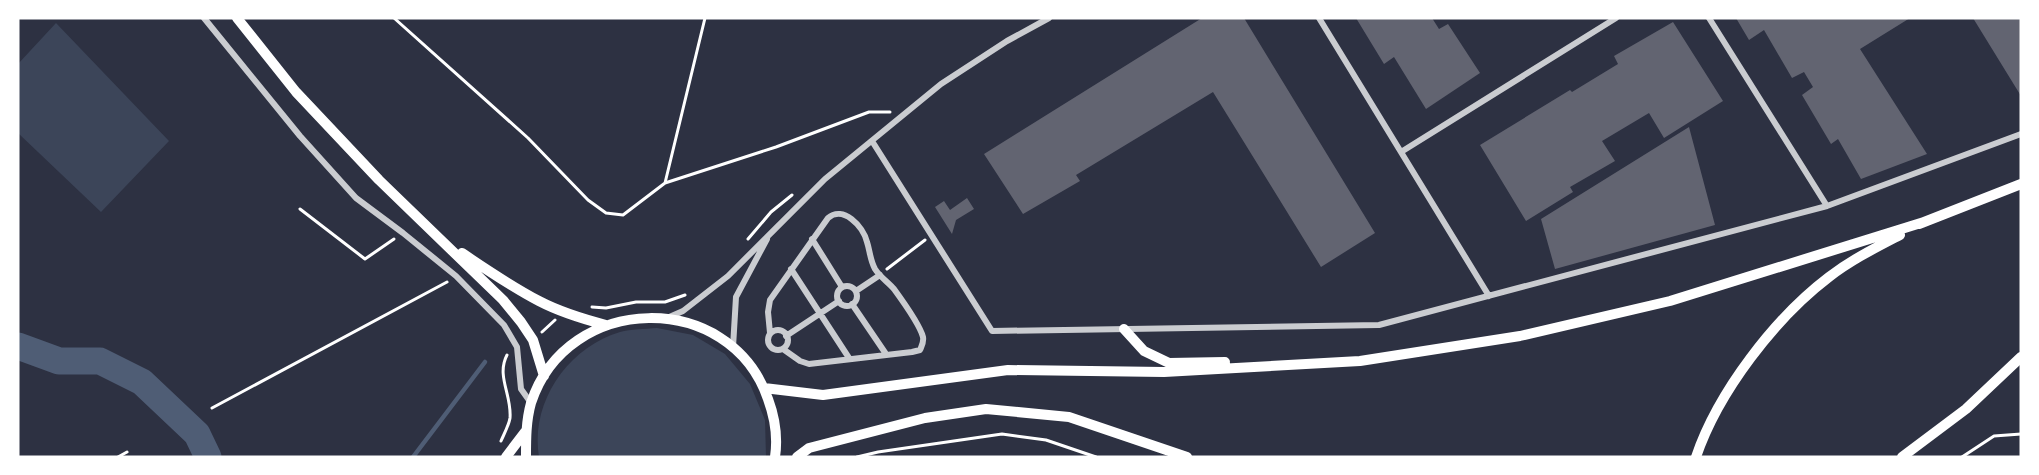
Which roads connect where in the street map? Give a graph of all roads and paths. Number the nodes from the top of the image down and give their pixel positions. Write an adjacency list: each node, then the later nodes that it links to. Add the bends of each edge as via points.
1 (204, 18): 20 (street, via 356,198)
2 (237, 18): 22 (main road, via 296,92 379,180)
3 (394, 18): 13 (path, via 606,213 623,215)
4 (705, 18): 13 (path)
5 (1049, 18): 11 (street, via 941,84)
6 (1319, 18): 12 (street)
7 (1616, 18): 12 (street)
8 (1709, 18): 16 (street)
9 (888, 119): 13 (path, via 897,112 869,112)
10 (2021, 134): 16 (street)
11 (872, 141): 19 (street); 21 (street)
12 (1401, 152): 31 (street)
13 (665, 183)
14 (2021, 184): 18 (main road)
15 (798, 191): 24 (path, via 771,212)
16 (1827, 206): 31 (street)
17 (300, 209): 20 (path, via 365,259)
18 (1924, 222): 49 (main road, via 1670,301 1520,336); 66 (main road, via 1859,256 1803,299 1751,357 1720,406)
19 (770, 232): 37 (street, via 728,276 683,311); 44 (street, via 736,297)
20 (403, 233): 27 (street)
21 (932, 236): 26 (path); 39 (street, via 992,331)
22 (441, 238): 35 (main road, via 505,282); 42 (main road, via 503,300)
23 (812, 238): 25 (street); 26 (street, via 833,213 842,213 861,229); 28 (street)
24 (748, 239)
25 (791, 268): 36 (street); 40 (street, via 770,300)
26 (880, 275): 29 (street); 46 (street, via 900,299 922,335 923,344 920,350)
27 (456, 276): 43 (street, via 504,325); 53 (path)
28 (842, 287): 29 (street); 32 (street)
29 (856, 291): 33 (street, via 857,298)
30 (689, 293): 34 (path, via 665,302)
31 (1489, 296): 39 (street, via 1379,325)
32 (839, 301): 33 (street); 36 (street)
33 (852, 304): 46 (street)
34 (591, 307)
35 (564, 312): 38 (main road); 42 (path)
36 (820, 313): 41 (street); 48 (street)
37 (666, 318): 38 (main road, via 626,319); 44 (main road, via 690,323)
38 (606, 325): 50 (main road, via 571,345)
39 (1124, 329): 49 (main road, via 1144,351 1169,363)
40 (770, 333): 41 (street, via 781,331); 45 (street, via 769,346)
41 (786, 336): 45 (street)
42 (532, 340): 50 (main road)
43 (517, 347): 52 (street, via 519,382); 56 (path, via 503,363 510,419)
44 (733, 347): 51 (main road)
45 (783, 349): 48 (street, via 809,364)
46 (886, 354): 48 (street)
47 (2021, 357): 67 (main road, via 1966,409)
48 (849, 358)
49 (1360, 361): 51 (main road, via 1164,372 1008,370 823,395)
50 (544, 376): 52 (main road)
51 (764, 388): 61 (main road, via 774,416)
52 (531, 403): 54 (main road)
53 (212, 408)
54 (525, 432): 59 (main road); 60 (main road)
55 (2021, 434): 68 (path, via 1994,436)
56 (496, 449)
57 (127, 452): 58 (path)
58 (118, 457)
59 (506, 457)
60 (526, 457)
61 (775, 457)
62 (797, 457): 65 (main road, via 809,448 925,418 986,409 1069,417)
63 (857, 457): 64 (path, via 1002,434 1047,440)
64 (1096, 457)
65 (1186, 457)
66 (1696, 457)
67 (1902, 457)
68 (1962, 457)

